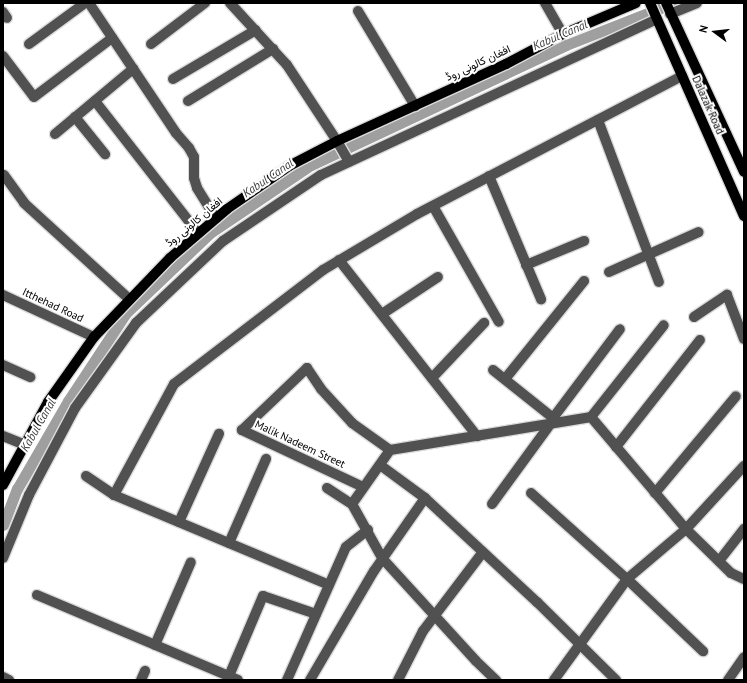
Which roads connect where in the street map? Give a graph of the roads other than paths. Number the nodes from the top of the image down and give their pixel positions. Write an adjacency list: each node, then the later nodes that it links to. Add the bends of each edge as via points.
1 (85, 3): 15 (street)
2 (89, 3): 14 (street)
3 (205, 3): 16 (street)
4 (230, 3): 12 (street)
5 (545, 3): 13 (street)
6 (636, 3): 13 (main road, افغان کالونی روڈ)
7 (650, 3): 11 (main road, Dalazak Road)
8 (697, 3): 9 (street)
9 (668, 9): 31 (main road, Dalazak Road)
10 (358, 11): 24 (street)
11 (656, 18): 20 (main road, Dalazak Road); 30 (street)
12 (256, 30): 17 (street); 21 (street)
13 (563, 34): 24 (main road, افغان کالونی روڈ, via 506,64)
14 (112, 38): 18 (street, via 34,97); 19 (street)
15 (29, 44)
16 (151, 44)
17 (274, 49): 23 (street); 28 (street, via 288,64)
18 (3, 56)
19 (133, 69): 22 (street); 36 (street, via 194,156 194,178 197,188)
20 (682, 76): 26 (street); 35 (main road, Dalazak Road)
21 (173, 79)
22 (95, 101): 25 (street); 38 (street)
23 (188, 101)
24 (415, 106): 28 (main road, افغان کالونی روڈ)
25 (75, 117): 27 (street); 29 (street)
26 (598, 120): 33 (street); 40 (street)
27 (55, 134)
28 (337, 140): 30 (street); 36 (main road, افغان کالونی روڈ, via 289,166)
29 (105, 154)
30 (349, 162): 92 (street, via 321,175 223,242 136,323 75,408 28,495)
31 (744, 172)
32 (4, 175): 48 (street, via 28,207)
33 (489, 176): 34 (street); 42 (street)
34 (433, 206): 41 (street); 52 (street)
35 (744, 216)
36 (216, 218): 38 (main road, افغان کالونی روڈ)
37 (699, 232): 40 (street)
38 (198, 233): 48 (main road, افغان کالونی روڈ)
39 (584, 241): 42 (street)
40 (648, 254): 43 (street); 46 (street)
41 (339, 260): 50 (street); 82 (street, via 174,384)
42 (526, 265): 49 (street)
43 (609, 272)
44 (438, 277): 50 (street)
45 (584, 281): 63 (street)
46 (659, 282)
47 (3, 295): 56 (street, Itthehad Road)
48 (129, 299): 56 (main road, افغان کالونی روڈ)
49 (541, 300)
50 (382, 314): 62 (street)
51 (694, 317): 57 (street, via 727,295)
52 (499, 322)
53 (484, 323): 62 (street)
54 (664, 325): 65 (street)
55 (620, 329): 66 (street)
56 (94, 337): 70 (main road, افغان کالونی روڈ, via 48,402)
57 (744, 339)
58 (700, 340): 71 (street)
59 (3, 366): 61 (street)
60 (493, 370): 63 (street)
61 (30, 376)
62 (432, 378): 69 (street)
63 (505, 380): 66 (street)
64 (736, 396): 81 (street)
65 (591, 417): 66 (street); 71 (street)
66 (554, 421): 69 (street); 85 (street)
67 (219, 434): 86 (street)
68 (3, 436): 70 (street)
69 (477, 436): 72 (street)
70 (25, 445): 77 (main road, افغان کالونی روڈ)
71 (616, 447): 81 (street)
72 (390, 450): 74 (street); 79 (street, Malik Nadeem Street, via 352,423 307,368 242,430)
73 (266, 459): 90 (street)
74 (380, 465): 79 (street); 83 (street)
75 (744, 466): 87 (street)
76 (86, 476): 82 (street)
77 (3, 485)
78 (327, 488): 84 (street)
79 (363, 488): 84 (street)
80 (531, 493): 96 (street)
81 (656, 493): 87 (street)
82 (114, 495): 86 (street)
83 (425, 498): 91 (street); 93 (street)
84 (352, 504): 89 (street)
85 (492, 504)
86 (179, 522): 90 (street)
87 (686, 529): 94 (street); 96 (street)
88 (744, 529): 94 (street)
89 (368, 530): 93 (street); 98 (street, via 346,547)
90 (229, 543): 98 (street)
91 (483, 552): 101 (street); 103 (street)
92 (3, 558)
93 (382, 558): 101 (street); 110 (street)
94 (719, 561): 97 (street, via 731,573)
95 (191, 562): 102 (street)
96 (628, 579): 103 (street); 104 (street)
97 (744, 579)
98 (329, 585): 100 (street)
99 (37, 595): 102 (street)
100 (316, 614): 107 (street, via 263,596); 109 (street)
101 (435, 616): 111 (street, via 423,631); 112 (street)
102 (155, 645): 107 (street)
103 (579, 645): 113 (street); 114 (street)
104 (703, 651)
105 (744, 657): 115 (street)
106 (3, 677): 108 (street)
107 (234, 678)
108 (9, 680)
109 (287, 680)
110 (310, 680)
111 (398, 680)
112 (496, 680)
113 (554, 680)
114 (616, 680)
115 (728, 680)

